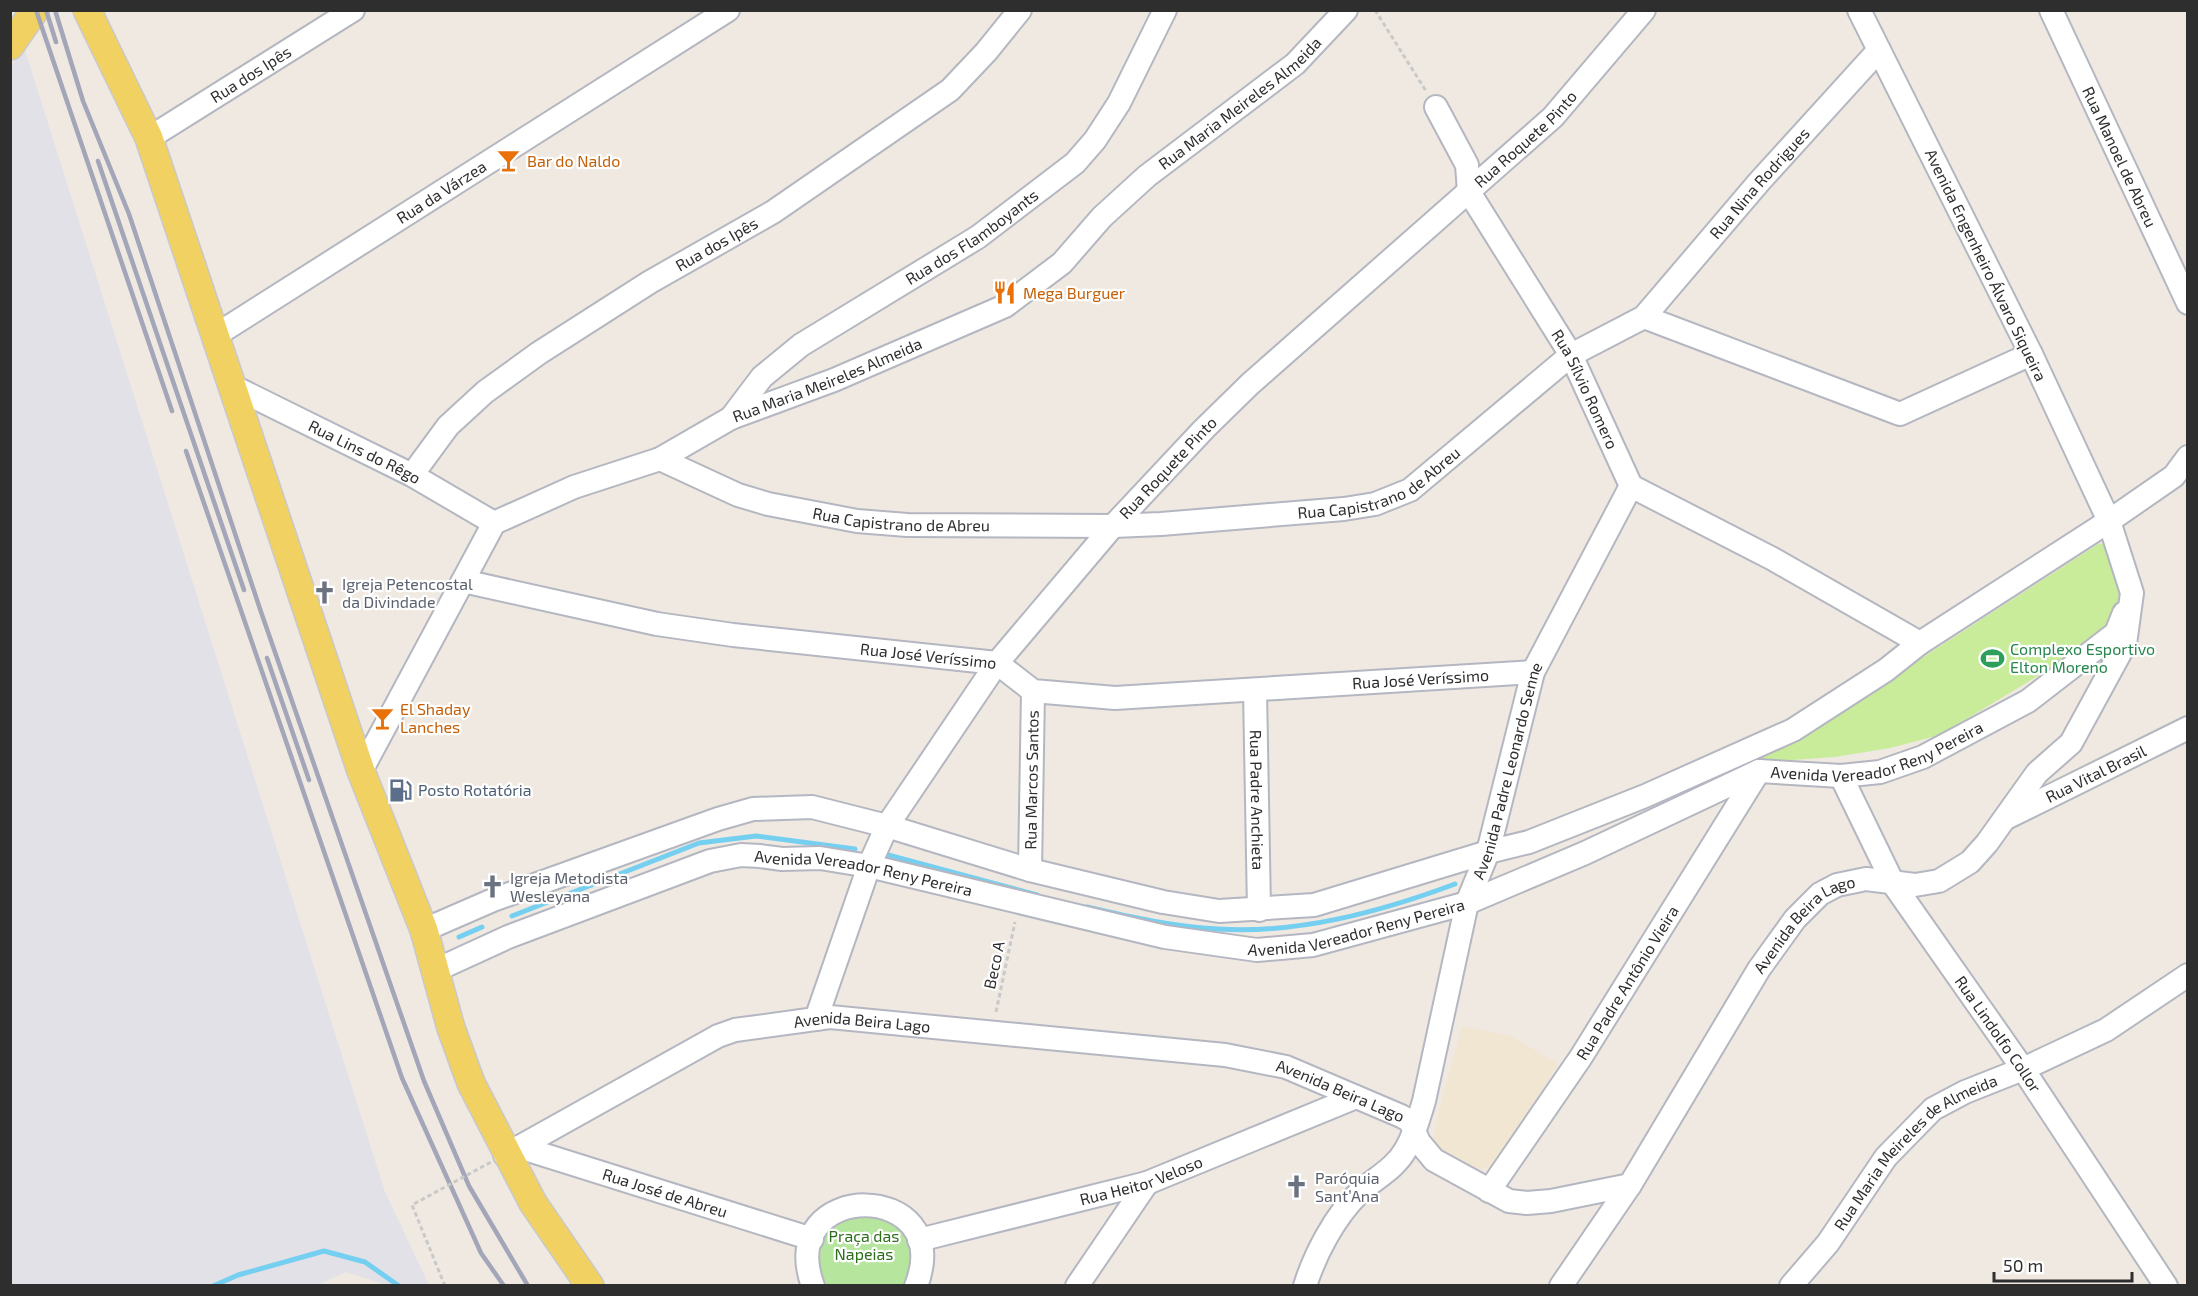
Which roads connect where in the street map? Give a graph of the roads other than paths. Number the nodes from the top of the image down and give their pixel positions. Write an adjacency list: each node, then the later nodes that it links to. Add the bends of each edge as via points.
1 (35, 10): 11 (main road)
2 (87, 10): 14 (main road)
3 (353, 10): 14 (street, Rua dos Ipês)
4 (728, 10): 18 (street, Rua da Várzea)
5 (1020, 10): 25 (street, Rua dos Ipês, via 986,52 940,96 773,212 650,282 485,392 448,426)
6 (1165, 10): 22 (street, Rua dos Flamboyants, via 1119,103 1075,163 978,237 801,345 762,377)
7 (1644, 10): 15 (street, Rua Roquete Pinto, via 1552,117)
8 (1859, 10): 12 (street, Avenida Engenheiro Álvaro Siqueira)
9 (2051, 10): 16 (street, Rua Manoel de Abreu)
10 (1342, 12): 22 (street, Rua Maria Meireles Almeida, via 1295,64 1147,176 1102,217 1062,263 1005,306 834,380)
11 (10, 46)
12 (1879, 50): 17 (street, Rua Nina Rodrigues); 19 (street, Avenida Engenheiro Álvaro Siqueira)
13 (1436, 107): 15 (street, Rua Sílvio Romero, via 1467,165)
14 (149, 138): 18 (main road)
15 (1469, 192): 20 (street, Rua Sílvio Romero); 29 (street, Rua Roquete Pinto, via 1250,384)
16 (2187, 303)
17 (1644, 317): 19 (street, via 1900,414); 20 (street, Rua Capistrano de Abreu)
18 (216, 335): 21 (main road)
19 (2031, 354): 27 (street, Avenida Engenheiro Álvaro Siqueira)
20 (1571, 355): 26 (street, Rua Sílvio Romero); 29 (street, Rua Capistrano de Abreu, via 1399,496 1344,509)
21 (232, 386): 25 (street, Rua Lins do Rêgo); 38 (main road)
22 (731, 418): 24 (street, Rua Maria Meireles Almeida)
23 (2187, 457): 27 (street, Avenida Vereador Reny Pereira, via 2174,476)
24 (660, 459): 28 (street, Rua Maria Meireles Almeida, via 574,488); 29 (street, Rua Capistrano de Abreu, via 744,497 857,521 907,525)
25 (412, 475): 28 (street, Rua Lins do Rêgo)
26 (1631, 486): 32 (street, via 1773,559); 34 (street, Avenida Padre Leonardo Senne)
27 (2109, 521): 31 (street, Avenida Beira Lago); 32 (street, Avenida Vereador Reny Pereira)
28 (494, 524): 30 (street)
29 (1113, 526): 33 (street, Rua Roquete Pinto)
30 (463, 581): 33 (street, Rua José Veríssimo, via 657,624); 38 (street)
31 (2132, 593): 40 (street, Avenida Vereador Reny Pereira, via 2116,633 2028,701 1923,757 1880,772); 41 (street, Avenida Beira Lago, via 2125,644 2071,742 2037,773)
32 (1920, 643): 43 (street, Avenida Vereador Reny Pereira, via 1886,670 1793,730 1569,827 1529,843)
33 (997, 663): 36 (street, Rua José Veríssimo); 42 (street, Rua Roquete Pinto)
34 (1533, 672): 35 (street, Rua José Veríssimo); 43 (street, Avenida Padre Leonardo Senne)
35 (1255, 690): 36 (street, Rua José Veríssimo, via 1115,698); 49 (street, Rua Padre Anchieta)
36 (1033, 692): 45 (street, Rua Marcos Santos)
37 (2187, 728): 41 (street, Rua Vital Brasil)
38 (361, 771): 50 (main road)
39 (1759, 771): 40 (street, Avenida Vereador Reny Pereira); 48 (street, Avenida Vereador Reny Pereira, via 1585,853); 61 (street, Rua Padre Antônio Vieira, via 1581,1057)
40 (1841, 776): 46 (street, Rua Lindolfo Collor)
41 (2005, 819): 46 (street, Avenida Beira Lago, via 1976,856 1957,872 1939,881)
42 (887, 826): 44 (street, Rua Roquete Pinto); 45 (street, Avenida Vereador Reny Pereira); 47 (street, Avenida Vereador Reny Pereira, via 812,807 753,809)
43 (1488, 852): 48 (street, Avenida Padre Leonardo Senne); 49 (street, Avenida Vereador Reny Pereira, via 1314,905)
44 (869, 866): 48 (street, Avenida Vereador Reny Pereira, via 1165,937 1257,950 1313,945); 51 (street, Avenida Vereador Reny Pereira, via 820,858 741,855 710,861); 54 (street, Rua Roquete Pinto)
45 (1030, 870): 49 (street, Avenida Vereador Reny Pereira, via 1163,902 1219,911)
46 (1894, 885): 55 (street, Rua Lindolfo Collor); 60 (street, Avenida Beira Lago, via 1866,879 1837,885 1820,894 1795,919 1759,969)
47 (493, 900): 50 (street, Avenida Vereador Reny Pereira); 51 (street)
48 (1467, 903): 57 (street, Avenida Padre Leonardo Senne)
49 (1259, 910)
50 (424, 930): 52 (main road)
51 (508, 937): 52 (street, Avenida Vereador Reny Pereira)
52 (434, 971): 58 (main road, via 471,1083)
53 (2187, 975): 55 (street, Rua Maria Meireles de Almeida, via 2106,1030)
54 (816, 1019): 56 (street, Avenida Beira Lago, via 992,1031 1225,1055 1286,1067); 58 (street, Avenida Beira Lago, via 735,1030 718,1036)
55 (2023, 1069): 70 (street, Rua Maria Meireles de Almeida, via 1951,1099 1910,1129 1886,1157 1828,1243); 71 (street, Rua Lindolfo Collor)
56 (1356, 1097): 57 (street, Avenida Beira Lago, via 1401,1116); 59 (street, Rua Heitor Veloso)
57 (1415, 1130): 61 (street, Avenida Beira Lago, via 1419,1142 1434,1160); 68 (street, Avenida Padre Leonardo Senne, via 1392,1168 1358,1194 1342,1215)
58 (505, 1155): 62 (street, Rua José de Abreu); 64 (main road)
59 (1147, 1183): 63 (street, Rua Heitor Veloso); 67 (street)
60 (1630, 1185): 61 (street, Avenida Beira Lago, via 1527,1203); 69 (street)
61 (1489, 1191)
62 (812, 1239): 63 (street, via 820,1224 833,1213 849,1205 866,1203 898,1213); 65 (street, via 807,1256)
63 (919, 1240): 66 (street, via 922,1257)
64 (590, 1286)
65 (813, 1286)
66 (916, 1286)
67 (1077, 1286)
68 (1305, 1286)
69 (1561, 1286)
70 (1791, 1286)
71 (2166, 1286)

